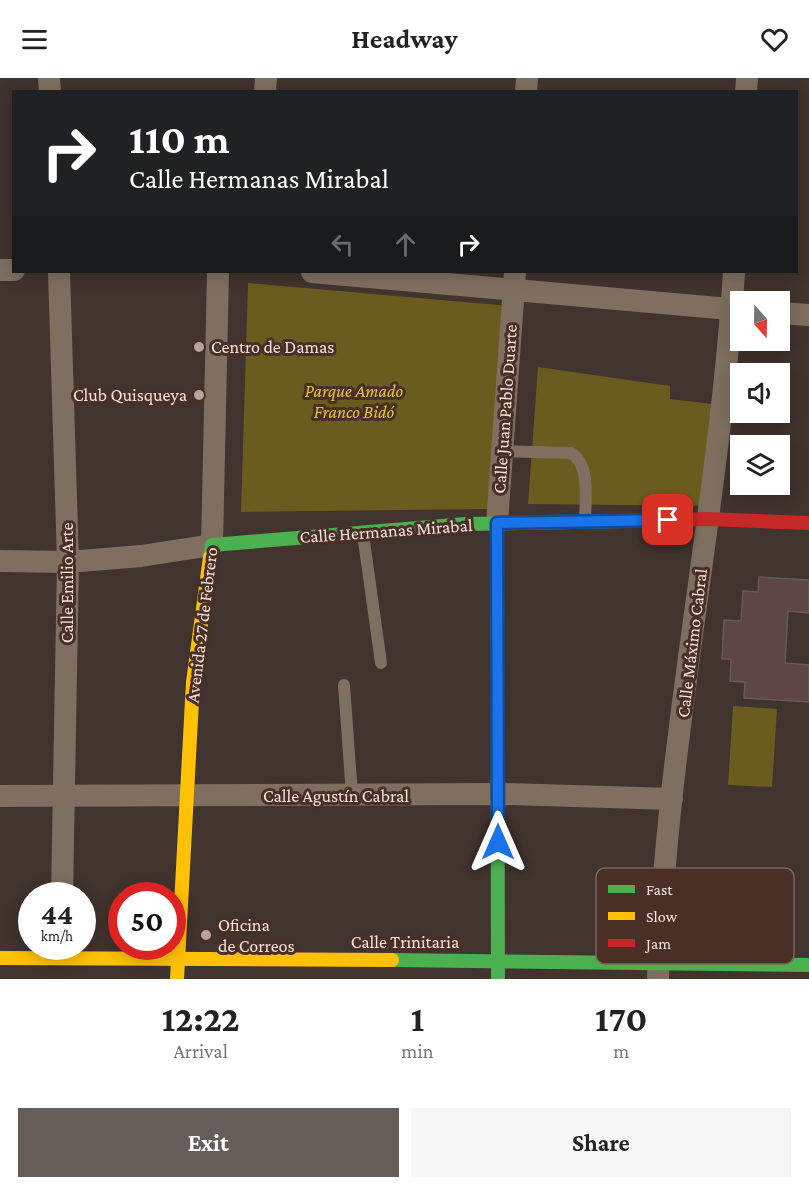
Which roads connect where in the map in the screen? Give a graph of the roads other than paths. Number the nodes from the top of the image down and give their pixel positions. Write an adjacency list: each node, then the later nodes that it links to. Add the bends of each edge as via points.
1 (59, 273): 19 (street, Calle Emilio Arte)
2 (218, 273): 17 (street, Avenida 27 de Febrero)
3 (337, 273): 5 (street)
4 (734, 273): 6 (street, Calle Máximo Cabral)
5 (514, 280): 7 (street); 11 (street, Calle Juan Pablo Duarte)
6 (735, 291)
7 (730, 309)
8 (790, 314): 9 (street)
9 (809, 315)
10 (731, 351): 12 (street, Calle Máximo Cabral)
11 (502, 451): 13 (lane, via 571,453 579,458 583,467); 14 (street, Calle Juan Pablo Duarte)
12 (708, 519): 13 (main road, Calle Hermanas Mirabal); 15 (main road, Calle Hermanas Mirabal); 27 (street, Calle Máximo Cabral)
13 (585, 522): 14 (main road, Calle Hermanas Mirabal)
14 (497, 523): 16 (main road, Calle Hermanas Mirabal); 22 (main road, Calle Juan Pablo Duarte)
15 (809, 523)
16 (362, 532): 17 (main road, Calle Hermanas Mirabal); 20 (lane)
17 (212, 545): 19 (street, Calle Hermanas Mirabal); 26 (main road, Avenida 27 de Febrero, via 193,682)
18 (0, 561): 19 (street, Calle Hermanas Mirabal)
19 (68, 562): 25 (street, Calle Emilio Arte)
20 (381, 663)
21 (344, 685): 23 (lane)
22 (499, 794): 23 (street, Calle Agustín Cabral); 27 (street, Calle Agustín Cabral); 35 (main road, Calle Juan Pablo Duarte)
23 (352, 795): 26 (street, Calle Agustín Cabral)
24 (0, 796): 25 (street, Calle Agustín Cabral)
25 (65, 797): 26 (street, Calle Agustín Cabral); 29 (street, Calle Emilio Arte)
26 (187, 797): 30 (main road, Avenida 27 de Febrero)
27 (672, 799): 28 (street, Calle Máximo Cabral)
28 (667, 868)
29 (62, 882)
30 (182, 882)
31 (0, 958): 36 (main road, Calle Trinitaria)
32 (186, 959): 35 (main road, Calle Trinitaria)
33 (119, 960): 36 (main road, Calle Trinitaria)
34 (178, 960): 39 (main road, Avenida 27 de Febrero)
35 (498, 960): 38 (main road, Calle Trinitaria); 40 (main road, Calle Juan Pablo Duarte)
36 (60, 961)
37 (809, 965): 38 (main road, Calle Trinitaria)
38 (659, 971)
39 (177, 979)
40 (498, 979)

